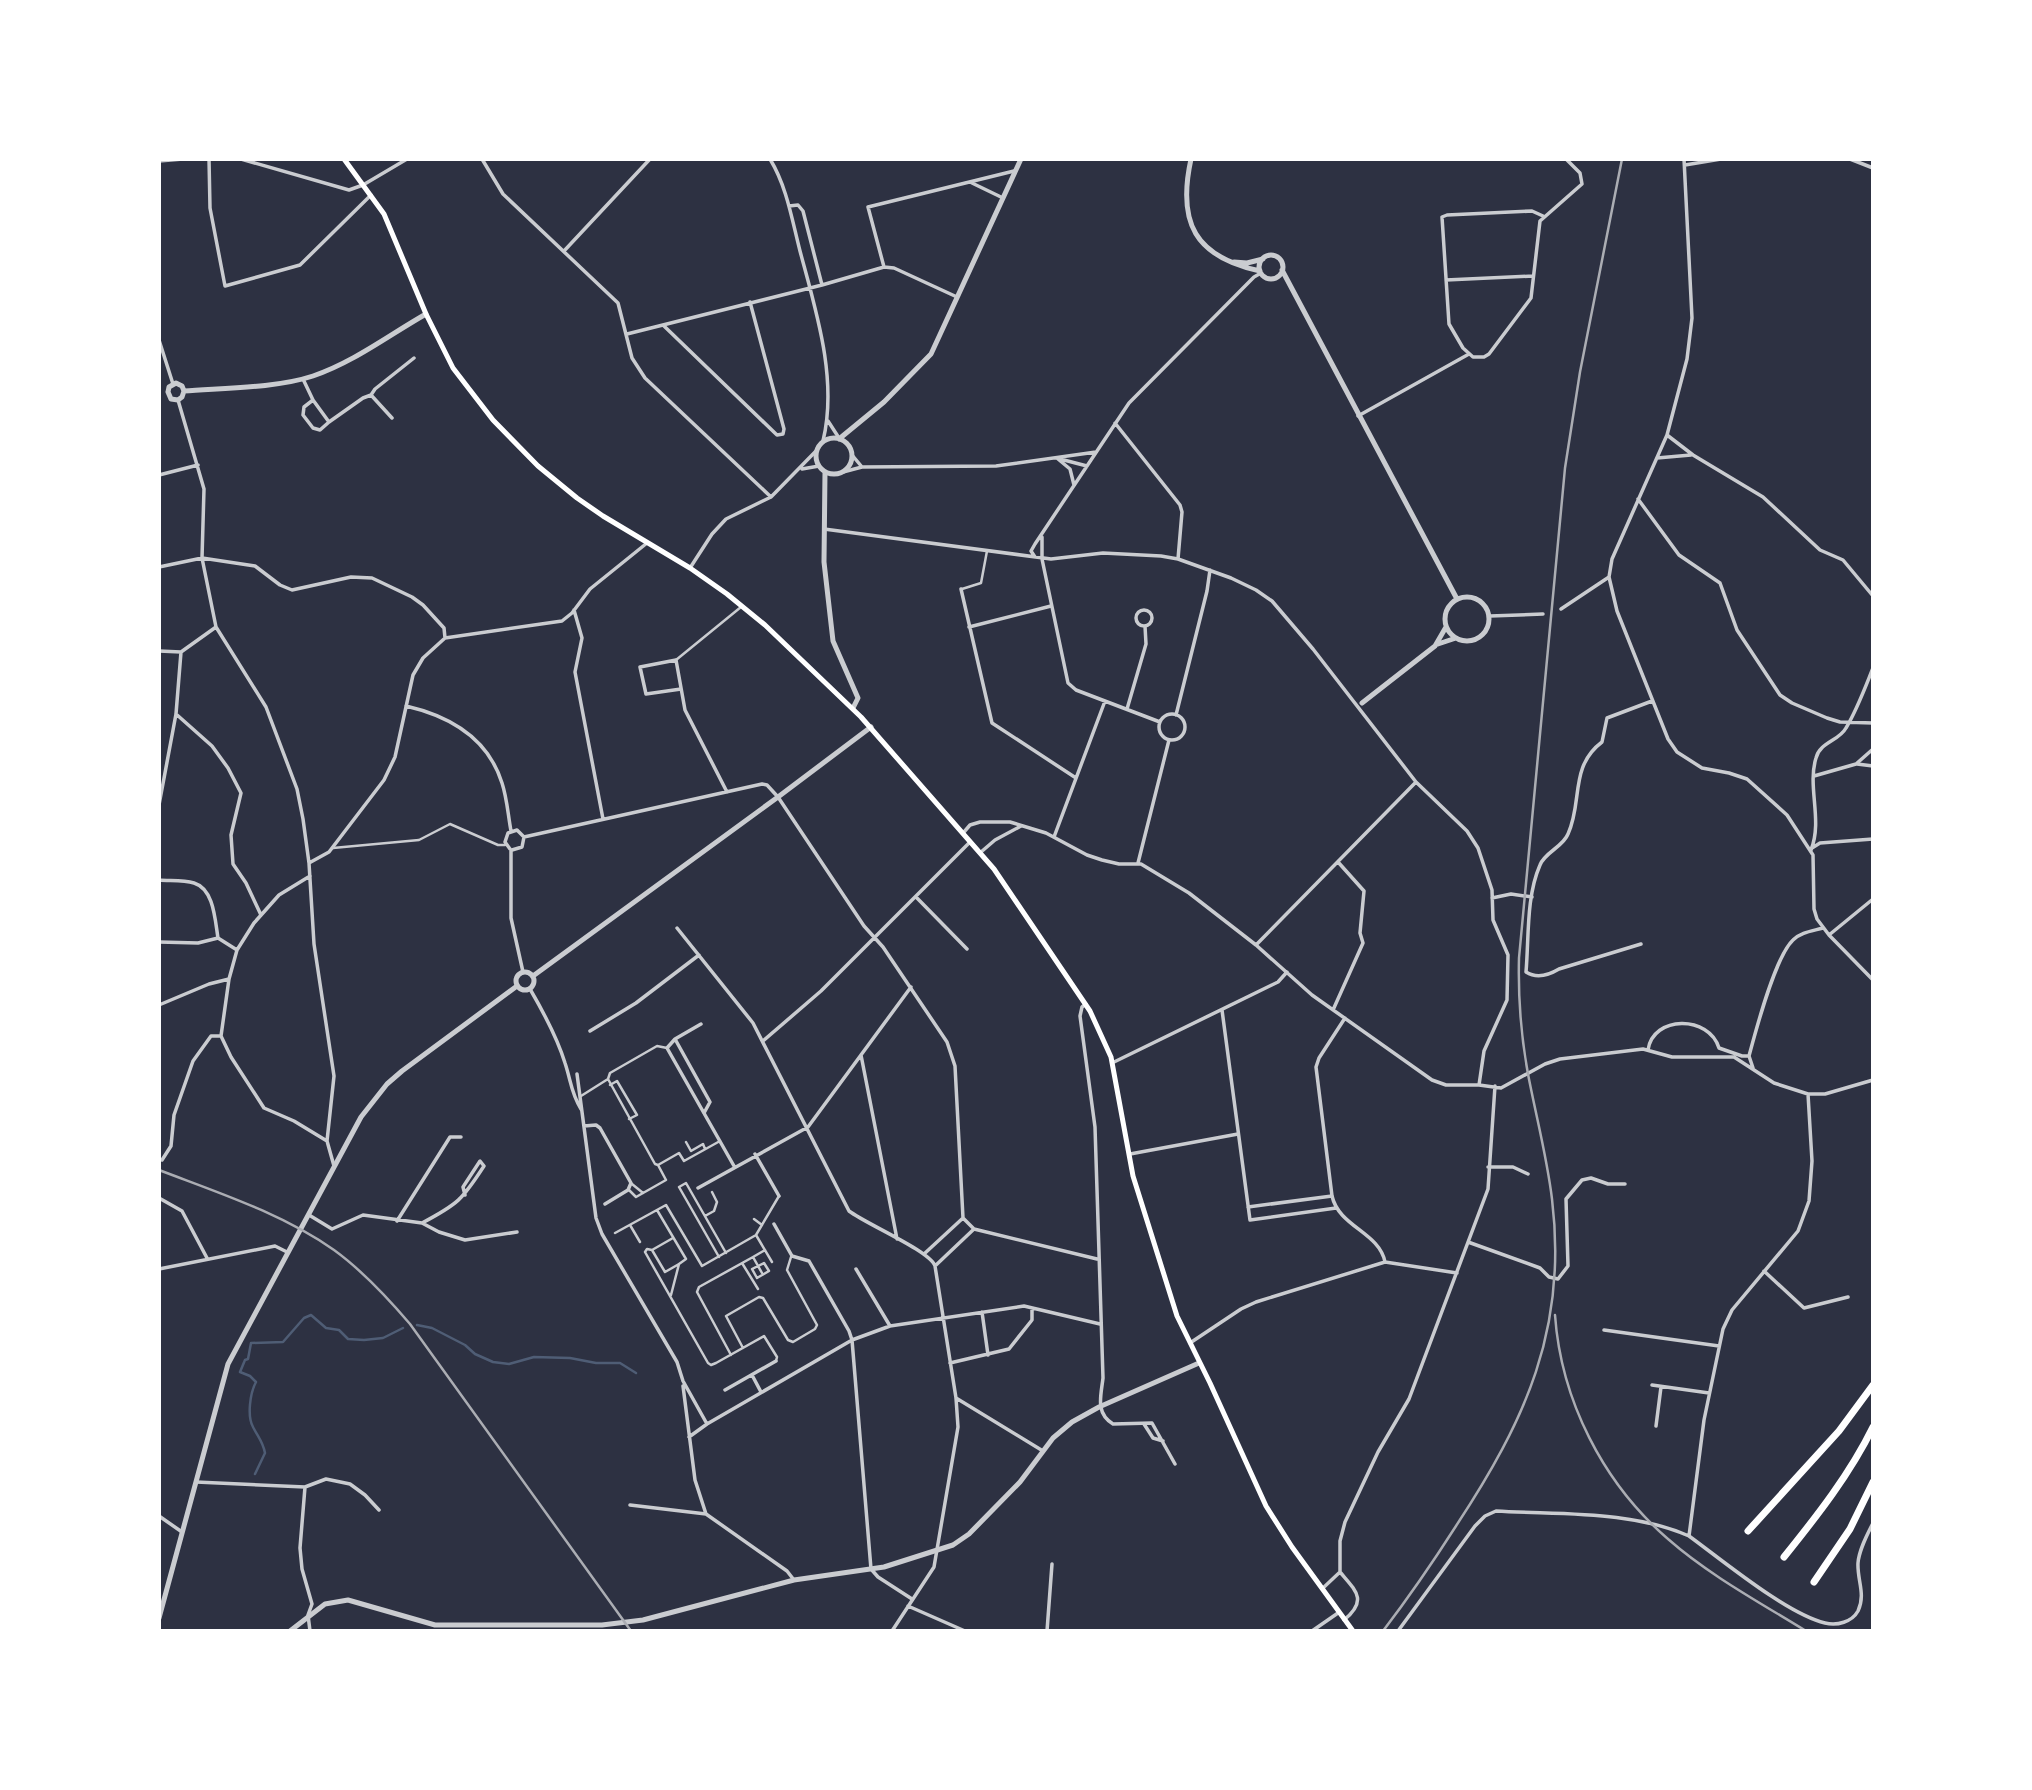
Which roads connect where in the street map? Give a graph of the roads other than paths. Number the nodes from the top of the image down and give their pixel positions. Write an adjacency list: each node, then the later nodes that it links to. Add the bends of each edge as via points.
1 (183, 159): 15 (street)
2 (209, 159): 21 (street, via 210,208 225,286 300,265)
3 (241, 159): 20 (street, via 349,190)
4 (344, 159): 20 (main road)
5 (407, 159): 20 (street)
6 (482, 159): 25 (street, via 503,194)
7 (650, 159): 25 (street)
8 (770, 159): 23 (street)
9 (1021, 159): 18 (street)
10 (1191, 159): 27 (street, via 1186,202 1190,221 1211,251)
11 (1566, 159): 24 (street, via 1580,173 1582,184)
12 (1684, 159): 16 (street)
13 (1721, 159): 16 (street)
14 (1850, 159): 17 (street)
15 (159, 161)
16 (1684, 165): 59 (street, via 1692,318 1687,359)
17 (1873, 168)
18 (1016, 171): 19 (street); 22 (street)
19 (970, 182): 22 (street); 28 (street, via 868,207)
20 (363, 185): 21 (main road)
21 (371, 195): 39 (main road, via 391,228)
22 (1003, 198): 37 (street)
23 (789, 206): 34 (street, via 798,205 803,211); 35 (street)
24 (1543, 216): 31 (street); 33 (street, via 1532,211 1442,217)
25 (564, 251): 41 (street, via 618,303)
26 (1263, 259): 27 (street); 29 (street, via 1276,257); 30 (street)
27 (1234, 262): 30 (street)
28 (884, 267): 34 (street); 37 (street)
29 (1282, 270): 32 (street); 36 (street)
30 (1260, 272): 32 (street, via 1266,278); 57 (street, via 1129,403)
31 (1533, 276): 33 (street); 43 (street, via 1531,298 1509,330 1484,357)
32 (1276, 278): 36 (street)
33 (1446, 280): 43 (street, via 1449,324)
34 (822, 285): 35 (street)
35 (810, 288): 38 (street); 55 (street, via 824,351)
36 (1292, 289): 53 (street)
37 (957, 297): 58 (street, via 928,358)
38 (750, 302): 40 (street); 40 (street, via 783,429 780,435)
39 (426, 314): 45 (street, via 356,357); 82 (main road, via 474,398 538,466 603,516)
40 (663, 325): 41 (street)
41 (626, 334): 78 (street, via 632,358 645,378)
42 (159, 340): 46 (street)
43 (1469, 354): 53 (street)
44 (414, 358): 50 (street)
45 (303, 379): 47 (street); 52 (street)
46 (173, 384): 47 (street); 48 (street)
47 (184, 391): 51 (street)
48 (168, 393): 49 (street); 51 (street)
49 (159, 394)
50 (371, 395): 54 (street); 56 (street)
51 (178, 400): 69 (street)
52 (313, 400): 56 (street); 56 (street, via 304,407 303,415 317,430)
53 (1358, 416): 93 (street)
54 (392, 418)
55 (828, 421): 60 (street); 61 (street)
56 (329, 422)
57 (1115, 423): 64 (street); 86 (street, via 1180,505)
58 (852, 429): 60 (street); 62 (street)
59 (1667, 435): 66 (street); 67 (street)
60 (839, 439): 61 (street); 62 (street)
61 (823, 441): 63 (street)
62 (846, 443): 65 (street)
63 (816, 451): 70 (street); 73 (street)
64 (1096, 452): 68 (street); 71 (street)
65 (852, 455): 72 (street); 74 (street)
66 (1693, 455): 67 (street); 92 (street, via 1762,497 1820,550 1843,560)
67 (1657, 458): 79 (street)
68 (1058, 459): 71 (street); 72 (street, via 996,466); 77 (street, via 1070,468)
69 (198, 465): 76 (street); 84 (street, via 204,489)
70 (819, 466): 73 (street); 75 (street)
71 (1088, 466): 77 (street)
72 (862, 467): 74 (street)
73 (800, 469): 78 (street)
74 (843, 472): 75 (street)
75 (828, 473): 80 (street)
76 (159, 475)
77 (1074, 487): 81 (street)
78 (771, 497): 88 (street, via 726,519)
79 (1638, 499): 90 (street); 121 (street, via 1679,555 1720,583 1737,630 1780,695 1827,718)
80 (824, 529): 83 (street); 116 (street, via 833,641 858,698)
81 (1043, 535): 85 (street); 85 (street, via 1032,549)
82 (648, 542): 88 (main road); 96 (street, via 590,589)
83 (987, 551): 85 (street); 91 (street, via 981,583)
84 (202, 558): 87 (street); 101 (street); 104 (street, via 255,566 287,589 351,577 378,579 431,612 444,628)
85 (1040, 559): 86 (street, via 1103,552); 95 (street)
86 (1178, 559): 89 (street)
87 (159, 567)
88 (690, 568): 94 (main road)
89 (1210, 570): 114 (street, via 1272,601); 119 (street)
90 (1609, 577): 97 (street); 113 (street, via 1617,611)
91 (961, 589): 102 (street)
92 (1873, 596)
93 (1457, 599): 99 (street, via 1478,599); 103 (street, via 1448,608)
94 (742, 606): 109 (street); 116 (main road)
95 (1051, 606): 102 (street); 112 (street, via 1068,683)
96 (574, 610): 104 (street, via 562,621); 134 (street, via 582,638 575,672)
97 (1561, 610)
98 (1543, 614): 99 (street)
99 (1490, 616): 105 (street, via 1487,630 1477,640)
100 (1145, 626): 100 (street, via 1152,618 1143,610 1136,619); 117 (street, via 1146,644)
101 (216, 627): 108 (street); 148 (street, via 273,722 297,789)
102 (969, 627): 129 (street, via 992,723)
103 (1446, 627): 105 (street); 106 (street)
104 (445, 638): 115 (street, via 419,662)
105 (1456, 638): 106 (street)
106 (1435, 646): 114 (street)
107 (159, 651): 108 (street)
108 (181, 652): 118 (street)
109 (676, 660): 111 (street); 111 (street, via 640,667 646,694)
110 (1873, 668): 121 (street)
111 (681, 689): 131 (street, via 685,710)
112 (1105, 701): 117 (street); 129 (street)
113 (1652, 701): 145 (street, via 1677,752 1702,768 1747,779 1778,806); 153 (street, via 1607,718 1604,738 1591,748 1579,778 1568,836 1541,862)
114 (1360, 705): 130 (street)
115 (406, 706): 136 (street, via 449,719 483,748 501,778); 143 (street, via 395,757 384,780)
116 (853, 708): 123 (main road)
117 (1127, 709): 120 (street)
118 (176, 714): 133 (street); 156 (street, via 212,746 241,793 231,835 233,864)
119 (1176, 715): 120 (street); 124 (street, via 1185,731 1177,740)
120 (1160, 722): 124 (street, via 1160,733)
121 (1849, 722): 122 (street); 128 (street, via 1844,732 1819,751)
122 (1873, 723)
123 (871, 727): 132 (street); 137 (main road)
124 (1169, 740): 149 (street)
125 (1873, 749): 126 (street)
126 (1856, 764): 127 (street); 128 (street)
127 (1873, 765)
128 (1814, 776): 145 (street, via 1816,836)
129 (1076, 778): 139 (street)
130 (1416, 782): 147 (street); 154 (street, via 1474,840)
131 (727, 792): 132 (street, via 762,783); 134 (street)
132 (778, 797): 161 (street); 170 (street)
133 (159, 805)
134 (603, 819): 138 (street)
135 (1021, 826): 137 (street, via 980,822); 139 (street); 146 (street)
136 (511, 831): 138 (street); 142 (street)
137 (964, 832): 141 (main road)
138 (524, 836): 144 (street, via 522,847)
139 (1054, 837): 149 (street, via 1102,860)
140 (1873, 839): 145 (street, via 1820,843)
141 (971, 841): 146 (main road); 152 (street)
142 (506, 845): 143 (street, via 450,824 419,840); 144 (street)
143 (333, 848): 148 (street)
144 (511, 850): 168 (street, via 511,918)
145 (1811, 850): 158 (street, via 1814,909)
146 (981, 852): 176 (main road)
147 (1338, 862): 164 (street); 179 (street, via 1365,896 1360,925 1363,943)
148 (309, 863): 150 (street)
149 (1138, 863): 164 (street, via 1189,893)
150 (310, 876): 156 (street, via 279,895); 207 (street, via 315,952 334,1076)
151 (159, 880): 160 (street, via 191,882 207,892)
152 (915, 897): 161 (street); 165 (street)
153 (1532, 897): 154 (street, via 1511,894); 163 (street, via 1529,974 1549,975)
154 (1492, 898): 196 (street, via 1493,919 1508,955 1508,988 1484,1051)
155 (1873, 899): 159 (street)
156 (261, 915): 166 (street)
157 (677, 928): 167 (street)
158 (1823, 928): 159 (street); 189 (street, via 1804,933 1789,944)
159 (1829, 935): 172 (street)
160 (218, 937): 162 (street, via 198,943); 166 (street)
161 (875, 937): 174 (street); 185 (street)
162 (159, 942)
163 (1642, 944)
164 (1256, 945): 169 (street)
165 (967, 949)
166 (237, 950): 171 (street)
167 (699, 955): 182 (street); 185 (street)
168 (523, 972): 170 (street); 173 (street, via 516,978)
169 (1287, 972): 178 (street, via 1278,982); 179 (street)
170 (533, 976): 175 (street)
171 (229, 979): 177 (street); 183 (street)
172 (1873, 980)
173 (517, 986): 175 (street); 217 (street, via 387,1084 361,1117)
174 (911, 987): 188 (street); 237 (street, via 947,1042 954,1066)
175 (530, 989): 200 (street, via 553,1031 572,1096)
176 (1086, 1004): 190 (main road); 261 (street, via 1080,1016 1095,1127)
177 (159, 1005)
178 (1222, 1010): 190 (street); 205 (street)
179 (1333, 1010): 180 (street)
180 (1345, 1018): 196 (street, via 1432,1080); 229 (street, via 1316,1068)
181 (701, 1024): 184 (street)
182 (590, 1031)
183 (221, 1036): 207 (street, via 264,1108); 215 (street, via 211,1036 196,1054 174,1115 171,1146)
184 (675, 1039): 186 (street); 201 (street, via 710,1102)
185 (763, 1041): 204 (street)
186 (667, 1048): 193 (street, via 657,1046 610,1073); 201 (street)
187 (1648, 1050): 189 (street, via 1658,1030 1699,1024 1712,1034 1719,1048); 191 (street, via 1672,1057 1734,1057); 197 (street, via 1560,1059 1507,1086)
188 (861, 1055): 204 (street); 249 (street)
189 (1749, 1056): 191 (street)
190 (1112, 1063): 213 (main road)
191 (1753, 1068): 198 (street, via 1774,1083)
192 (577, 1073): 199 (street)
193 (608, 1079): 195 (street); 199 (street)
194 (1873, 1080): 198 (street, via 1825,1094)
195 (610, 1085): 202 (street); 202 (street, via 617,1081 637,1115)
196 (1479, 1085): 197 (street)
197 (1495, 1086): 219 (street)
198 (1808, 1094): 270 (street, via 1809,1201 1798,1231)
199 (580, 1096): 200 (street)
200 (582, 1111): 203 (street)
201 (704, 1113): 208 (street)
202 (629, 1119): 216 (street)
203 (584, 1126): 221 (street, via 600,1128); 293 (street, via 602,1234 677,1362)
204 (808, 1127): 212 (street); 249 (street, via 849,1212)
205 (1238, 1134): 213 (street); 232 (street)
206 (461, 1137): 239 (street, via 450,1137)
207 (327, 1141): 217 (street)
208 (720, 1141): 210 (street); 218 (street)
209 (686, 1142): 211 (street)
210 (705, 1149): 211 (street, via 703,1144); 214 (street, via 684,1161)
211 (691, 1151): 214 (street)
212 (755, 1154): 218 (street); 228 (street)
213 (1129, 1154): 284 (main road, via 1144,1216)
214 (682, 1156): 216 (street, via 680,1153)
215 (162, 1160)
216 (658, 1165): 226 (street, via 666,1180)
217 (334, 1166): 235 (street)
218 (734, 1166): 223 (street)
219 (1488, 1167): 220 (street, via 1513,1167); 251 (street, via 1488,1189)
220 (1528, 1174)
221 (631, 1183): 224 (street); 226 (street)
222 (1625, 1184): 251 (street, via 1591,1178 1570,1191 1566,1199 1568,1266 1558,1279)
223 (698, 1188)
224 (628, 1190): 226 (street, via 636,1197); 231 (street)
225 (712, 1192): 236 (street, via 717,1202)
226 (643, 1193)
227 (466, 1195): 227 (street, via 484,1166 480,1161 463,1187); 240 (street)
228 (779, 1196): 243 (street)
229 (1332, 1196): 232 (street); 233 (street)
230 (159, 1198): 260 (street, via 182,1211)
231 (605, 1204)
232 (1248, 1208): 233 (street, via 1250,1220)
233 (1336, 1208): 263 (street, via 1375,1243)
234 (657, 1210): 242 (street); 248 (street); 257 (street, via 666,1205 702,1266)
235 (307, 1214): 239 (street, via 332,1229 363,1215); 254 (street)
236 (705, 1216): 255 (street); 257 (street, via 686,1183 679,1187)
237 (964, 1218): 244 (street); 256 (street)
238 (754, 1219): 243 (street)
239 (397, 1221): 240 (street)
240 (422, 1223): 245 (street, via 465,1240)
241 (774, 1224): 258 (street)
242 (630, 1225): 246 (street); 250 (street)
243 (762, 1225): 247 (street)
244 (974, 1229): 261 (street); 267 (street)
245 (517, 1232)
246 (615, 1233)
247 (756, 1235): 253 (street); 255 (street)
248 (673, 1238): 252 (street); 265 (street, via 686,1259)
249 (897, 1239): 256 (street)
250 (640, 1242)
251 (1468, 1242): 272 (street)
252 (652, 1250): 265 (street, via 665,1272); 275 (street, via 645,1252)
253 (765, 1250): 259 (street); 262 (street)
254 (287, 1252): 260 (street, via 275,1246); 308 (street, via 228,1364)
255 (726, 1252): 257 (street)
256 (924, 1254): 267 (street)
257 (719, 1256)
258 (792, 1256): 283 (street, via 808,1261); 286 (street, via 787,1270 817,1325 815,1329 793,1342 788,1340 760,1297 726,1316)
259 (753, 1257): 264 (street); 266 (street)
260 (207, 1258): 268 (street)
261 (1097, 1259): 280 (street)
262 (772, 1262)
263 (1385, 1262): 272 (street); 284 (street, via 1256,1302)
264 (742, 1263): 273 (street); 287 (street, via 697,1292)
265 (679, 1264): 275 (street)
266 (758, 1266): 271 (street, via 752,1269); 271 (street, via 764,1263 769,1271 757,1278)
267 (935, 1266): 279 (street)
268 (159, 1269)
269 (856, 1269): 281 (street)
270 (1764, 1271): 276 (street, via 1804,1308); 285 (street, via 1728,1316)
271 (755, 1273): 273 (street)
272 (1457, 1273): 323 (street, via 1409,1399 1345,1522)
273 (750, 1276): 274 (street)
274 (758, 1289)
275 (670, 1297): 287 (street, via 708,1363)
276 (1848, 1297)
277 (1032, 1307): 278 (street); 280 (street); 288 (street, via 1032,1320 1009,1349)
278 (982, 1312): 279 (street); 288 (street)
279 (944, 1319): 281 (street); 290 (street)
280 (1100, 1324): 301 (street)
281 (890, 1326): 283 (street)
282 (1604, 1330): 285 (street)
283 (852, 1340): 298 (street); 322 (street)
284 (1190, 1343): 291 (main road)
285 (1719, 1346): 299 (street)
286 (743, 1348): 287 (street); 289 (street, via 764,1336)
287 (731, 1355)
288 (989, 1355): 290 (street)
289 (776, 1361): 292 (street)
290 (950, 1363): 300 (street)
291 (1199, 1363): 301 (street); 326 (main road, via 1266,1506)
292 (752, 1375): 297 (street); 298 (street)
293 (683, 1381): 302 (street); 305 (street)
294 (1652, 1385): 296 (street)
295 (1873, 1385): 316 (highway, via 1839,1431)
296 (1661, 1387): 299 (street); 303 (street)
297 (725, 1390)
298 (761, 1392): 302 (street)
299 (1709, 1394): 318 (street)
300 (956, 1398): 306 (street); 319 (street, via 958,1427)
301 (1099, 1407): 306 (street, via 1062,1430); 307 (street, via 1113,1424 1152,1423)
302 (708, 1424): 305 (street)
303 (1656, 1426)
304 (1873, 1427): 320 (highway, via 1846,1474)
305 (689, 1437): 313 (street)
306 (1044, 1451): 319 (street, via 976,1528)
307 (1175, 1464)
308 (196, 1482): 310 (street); 317 (street)
309 (1873, 1482): 325 (highway, via 1850,1528)
310 (305, 1487): 312 (street, via 326,1479 350,1485); 330 (street, via 300,1548 312,1604)
311 (630, 1505): 313 (street)
312 (379, 1510)
313 (706, 1514): 324 (street)
314 (159, 1516): 317 (street)
315 (1873, 1523): 318 (street, via 1858,1563 1859,1609 1847,1622 1836,1623 1825,1623 1784,1603)
316 (1748, 1531)
317 (182, 1532): 331 (street)
318 (1689, 1536): 342 (street, via 1624,1519 1496,1511 1475,1526)
319 (937, 1551): 322 (street); 327 (street, via 934,1567)
320 (1784, 1557)
321 (1052, 1564): 339 (street)
322 (871, 1569): 324 (street); 327 (street)
323 (1340, 1572): 326 (street); 332 (street, via 1359,1598)
324 (794, 1580): 333 (street, via 643,1620)
325 (1814, 1582)
326 (1322, 1589): 329 (main road)
327 (912, 1599): 328 (street)
328 (908, 1606): 337 (street); 338 (street)
329 (1338, 1613): 332 (main road); 340 (street)
330 (308, 1615): 333 (street, via 329,1601 348,1600 435,1625); 334 (street); 335 (street)
331 (159, 1618)
332 (1344, 1620): 341 (main road)
333 (545, 1624): 336 (street)
334 (290, 1631)
335 (310, 1631)
336 (549, 1631)
337 (892, 1631)
338 (965, 1631)
339 (1047, 1631)
340 (1312, 1631)
341 (1353, 1631)
342 (1398, 1631)

